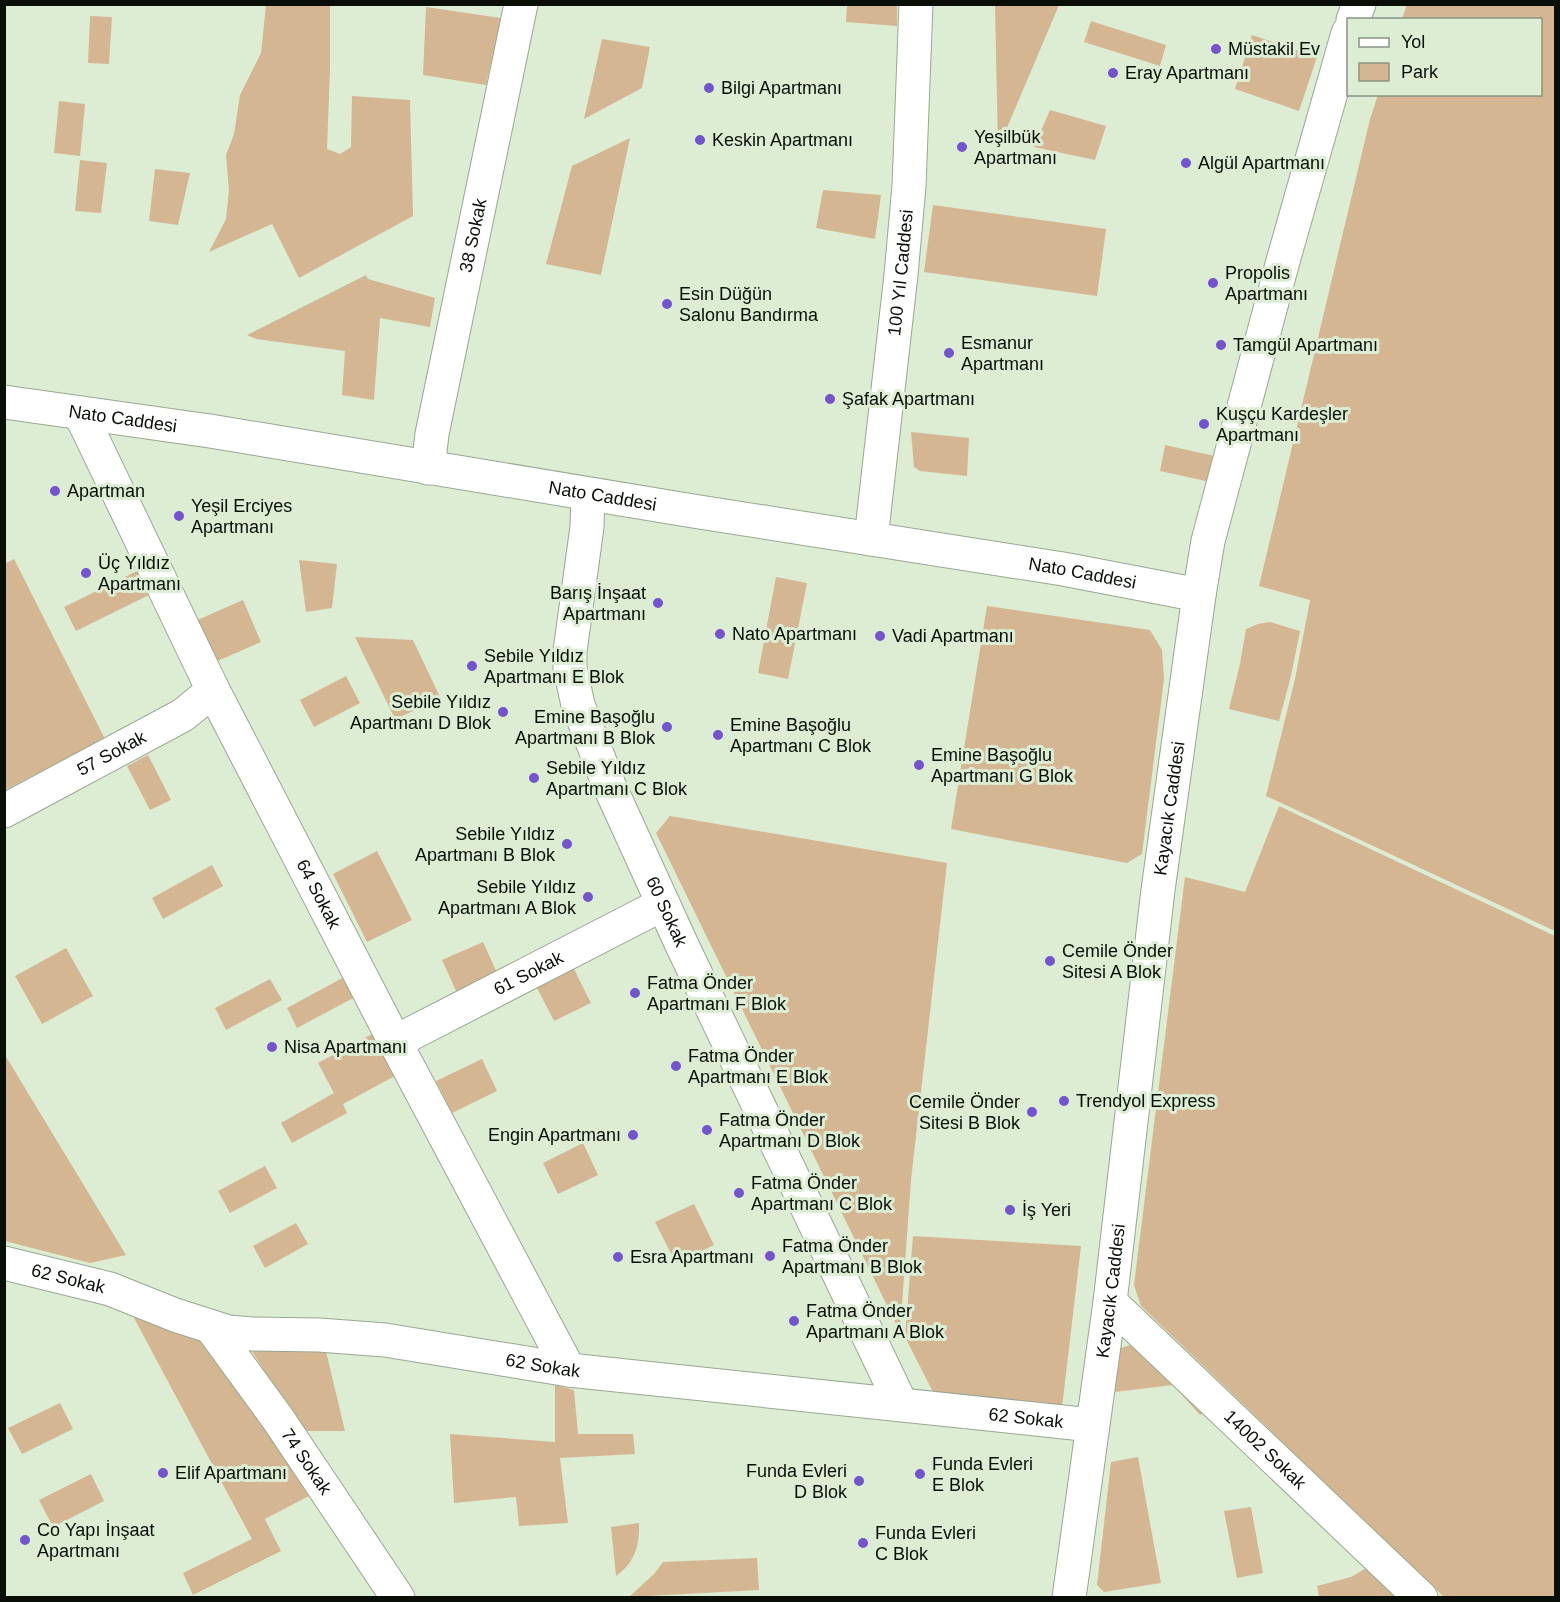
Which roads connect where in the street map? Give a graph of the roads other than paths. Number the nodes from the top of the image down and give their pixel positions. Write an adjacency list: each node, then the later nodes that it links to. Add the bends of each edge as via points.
1 (521, 4): 6 (street, 38 Sokak)
2 (916, 4): 8 (street, 100 Yıl Caddesi, via 908,197)
3 (1347, 37): 9 (street, Kayacık Caddesi, via 1274,295 1209,541)
4 (4, 402): 5 (street, Nato Caddesi)
5 (80, 413): 6 (street, Nato Caddesi); 10 (street, 64 Sokak)
6 (428, 468): 7 (street, Nato Caddesi)
7 (588, 494): 8 (street, Nato Caddesi); 12 (street, 60 Sokak, via 570,651 573,687 609,785)
8 (871, 539): 9 (street, Nato Caddesi, via 1063,568)
9 (1199, 595): 15 (street, Kayacık Caddesi, via 1158,890)
10 (212, 688): 11 (street, 57 Sokak, via 183,715); 13 (street, 64 Sokak)
11 (4, 811)
12 (663, 904): 13 (street, 61 Sokak); 18 (street, 60 Sokak)
13 (395, 1042): 17 (street, 64 Sokak)
14 (4, 1263): 16 (street, 62 Sokak, via 110,1289)
15 (1110, 1302): 19 (street, Kayacık Caddesi); 22 (street, 14002 Sokak)
16 (211, 1327): 17 (street, 62 Sokak, via 242,1334 385,1340); 20 (street, 74 Sokak)
17 (569, 1370): 18 (street, 62 Sokak)
18 (901, 1404): 19 (street, 62 Sokak)
19 (1092, 1425): 21 (street, Kayacık Caddesi)
20 (399, 1598)
21 (1069, 1598)
22 (1421, 1598)

